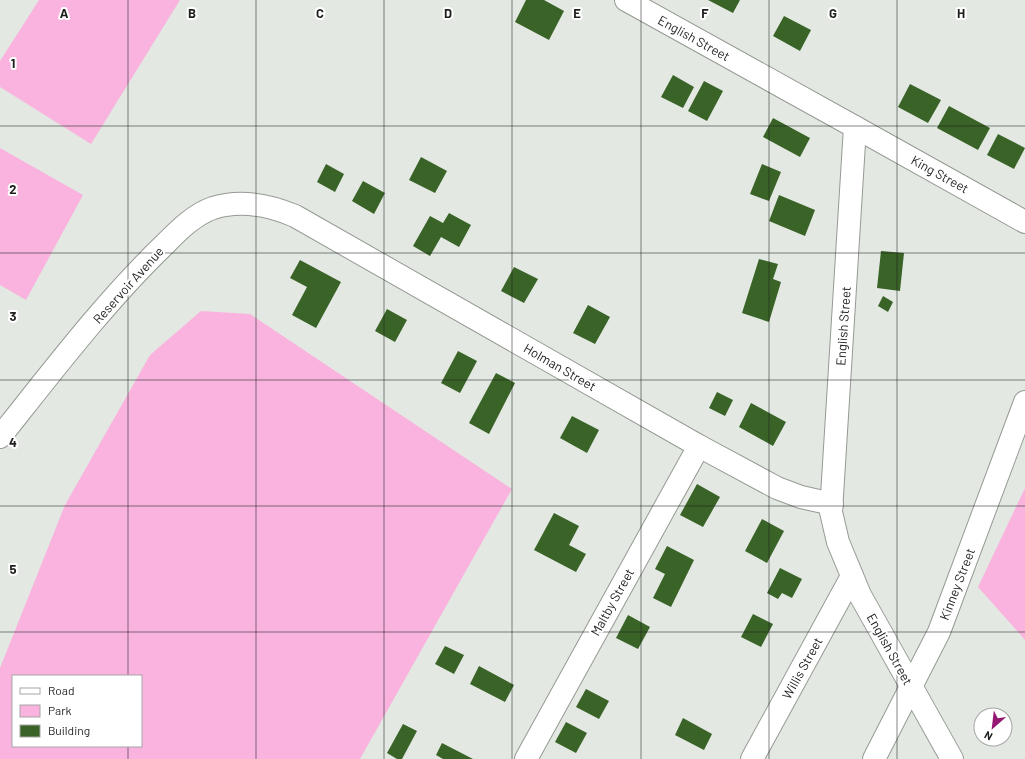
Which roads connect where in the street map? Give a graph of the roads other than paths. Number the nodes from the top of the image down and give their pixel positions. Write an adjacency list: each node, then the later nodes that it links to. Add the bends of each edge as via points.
1 (626, 0): 2 (street, English Street)
2 (855, 127): 4 (street, King Street); 8 (street, English Street)
3 (295, 216): 6 (street, Reservoir Avenue, via 276,208 242,203 212,209 186,224 122,288); 7 (street, Holman Street)
4 (1025, 222)
5 (1025, 402): 10 (street, Kinney Street, via 939,632)
6 (0, 437)
7 (698, 446): 8 (street, Holman Street, via 777,488); 11 (street, Maltby Street)
8 (832, 504): 9 (street, English Street, via 831,512 838,542)
9 (852, 576): 10 (street, English Street); 12 (street, Willis Street)
10 (912, 687): 13 (street, Kinney Street); 14 (street, English Street)
11 (526, 759)
12 (752, 759)
13 (874, 759)
14 (952, 759)

